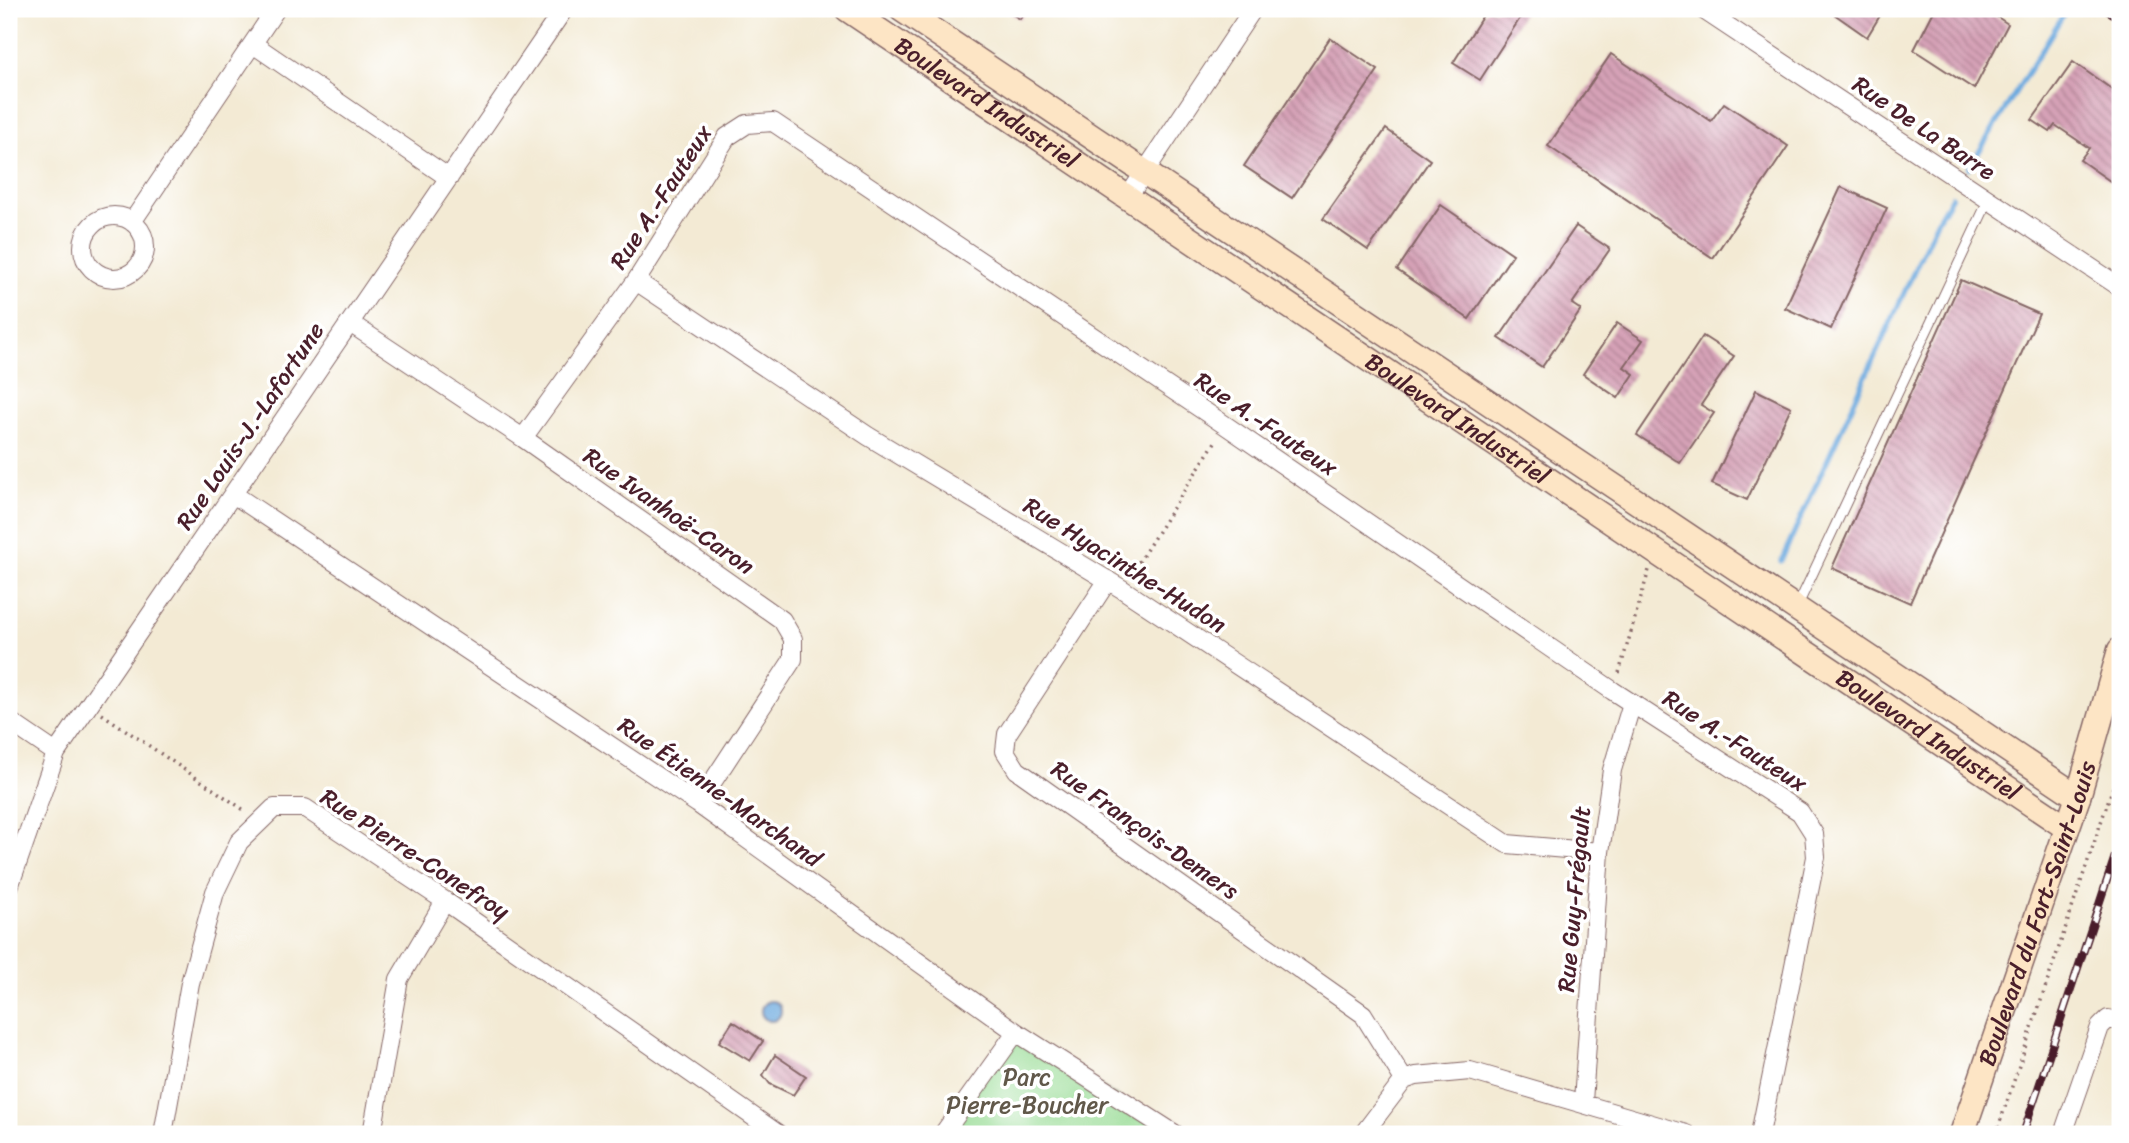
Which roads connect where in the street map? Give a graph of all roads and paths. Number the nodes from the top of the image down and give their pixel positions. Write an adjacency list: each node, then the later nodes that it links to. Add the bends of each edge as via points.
1 (276, 9): 7 (street)
2 (564, 9): 9 (street, Rue Louis-J.-Lafortune)
3 (847, 9): 10 (street, Boulevard Industriel)
4 (901, 9): 8 (street, Boulevard Industriel)
5 (1253, 9): 8 (street)
6 (1702, 9): 11 (street, Rue De La Barre)
7 (253, 44): 9 (street); 12 (street)
8 (1145, 172): 10 (street); 13 (street, Boulevard Industriel)
9 (449, 178): 18 (street, Rue Louis-J.-Lafortune)
10 (1128, 197): 16 (street, Boulevard Industriel)
11 (1988, 201): 15 (street, Rue De La Barre); 31 (lane)
12 (132, 222)
13 (1289, 269): 16 (street); 17 (street, Boulevard Industriel)
14 (636, 281): 22 (street, Rue A.-Fauteux, via 727,136 747,124 773,122); 23 (street, Rue A.-Fauteux); 29 (street, Rue Hyacinthe-Hudon, via 868,436)
15 (2120, 287)
16 (1271, 293): 19 (street, Boulevard Industriel)
17 (1349, 309): 19 (street); 20 (street, Boulevard Industriel)
18 (350, 323): 23 (street, Rue Ivanhoë-Caron); 25 (street, Rue Louis-J.-Lafortune)
19 (1331, 334): 21 (street, Boulevard Industriel)
20 (1446, 374): 21 (street); 24 (street, Boulevard Industriel)
21 (1426, 398): 26 (street, Boulevard Industriel)
22 (1225, 425): 29 (path); 34 (street, Rue A.-Fauteux)
23 (523, 438): 41 (street, Rue Ivanhoë-Caron, via 782,620 793,639 793,659)
24 (1587, 469): 26 (street); 28 (street, Boulevard Industriel)
25 (233, 494): 36 (street, Rue Louis-J.-Lafortune); 41 (street, Rue Étienne-Marchand)
26 (1569, 494): 27 (street, Boulevard Industriel)
27 (1655, 551): 30 (street, Boulevard Industriel); 34 (path)
28 (1723, 560): 30 (street); 31 (street, Boulevard Industriel)
29 (1115, 584): 44 (street, Rue Hyacinthe-Hudon, via 1507,844); 49 (street, Rue François-Demers, via 1007,734 1005,751 1017,770 1363,1014)
30 (1706, 586): 32 (street, Boulevard Industriel)
31 (1791, 605): 32 (street); 40 (street, Boulevard Industriel)
32 (1769, 628): 43 (street, Boulevard Industriel)
33 (2120, 650): 40 (street, Boulevard du Fort-Saint-Louis)
34 (1614, 691): 35 (street, Rue A.-Fauteux)
35 (1632, 703): 44 (street, Rue Guy-Frégault, via 1612,770); 58 (street, Rue A.-Fauteux, via 1800,812 1814,834 1816,857)
36 (89, 705): 38 (street, Rue Louis-J.-Lafortune); 42 (path)
37 (9, 721): 38 (street)
38 (57, 753): 45 (street, Rue Louis-J.-Lafortune)
39 (2120, 766): 60 (path, Boulevard du Fort-Saint-Louis)
40 (2078, 797): 43 (street, Boulevard du Fort-Saint-Louis)
41 (698, 804): 48 (street, Rue Étienne-Marchand)
42 (261, 821): 46 (street, Rue Pierre-Conefroy, via 274,808 305,808); 51 (street, Rue Pierre-Conefroy, via 239,842 215,892 190,983)
43 (2067, 828): 59 (street, Boulevard du Fort-Saint-Louis)
44 (1600, 852): 50 (street, Rue Guy-Frégault)
45 (9, 887)
46 (445, 901): 52 (street, via 399,979); 53 (street, Rue Pierre-Conefroy)
47 (2120, 1021): 61 (street, via 2108,1019 2100,1027)
48 (1016, 1032): 54 (street); 55 (street, Rue Étienne-Marchand)
49 (1405, 1080): 50 (street, via 1470,1071); 56 (street)
50 (1583, 1102): 57 (street)
51 (163, 1134)
52 (372, 1134)
53 (778, 1134)
54 (943, 1134)
55 (1175, 1134)
56 (1363, 1134)
57 (1686, 1134)
58 (1760, 1134)
59 (1962, 1134)
60 (1996, 1134)
61 (2063, 1134)

